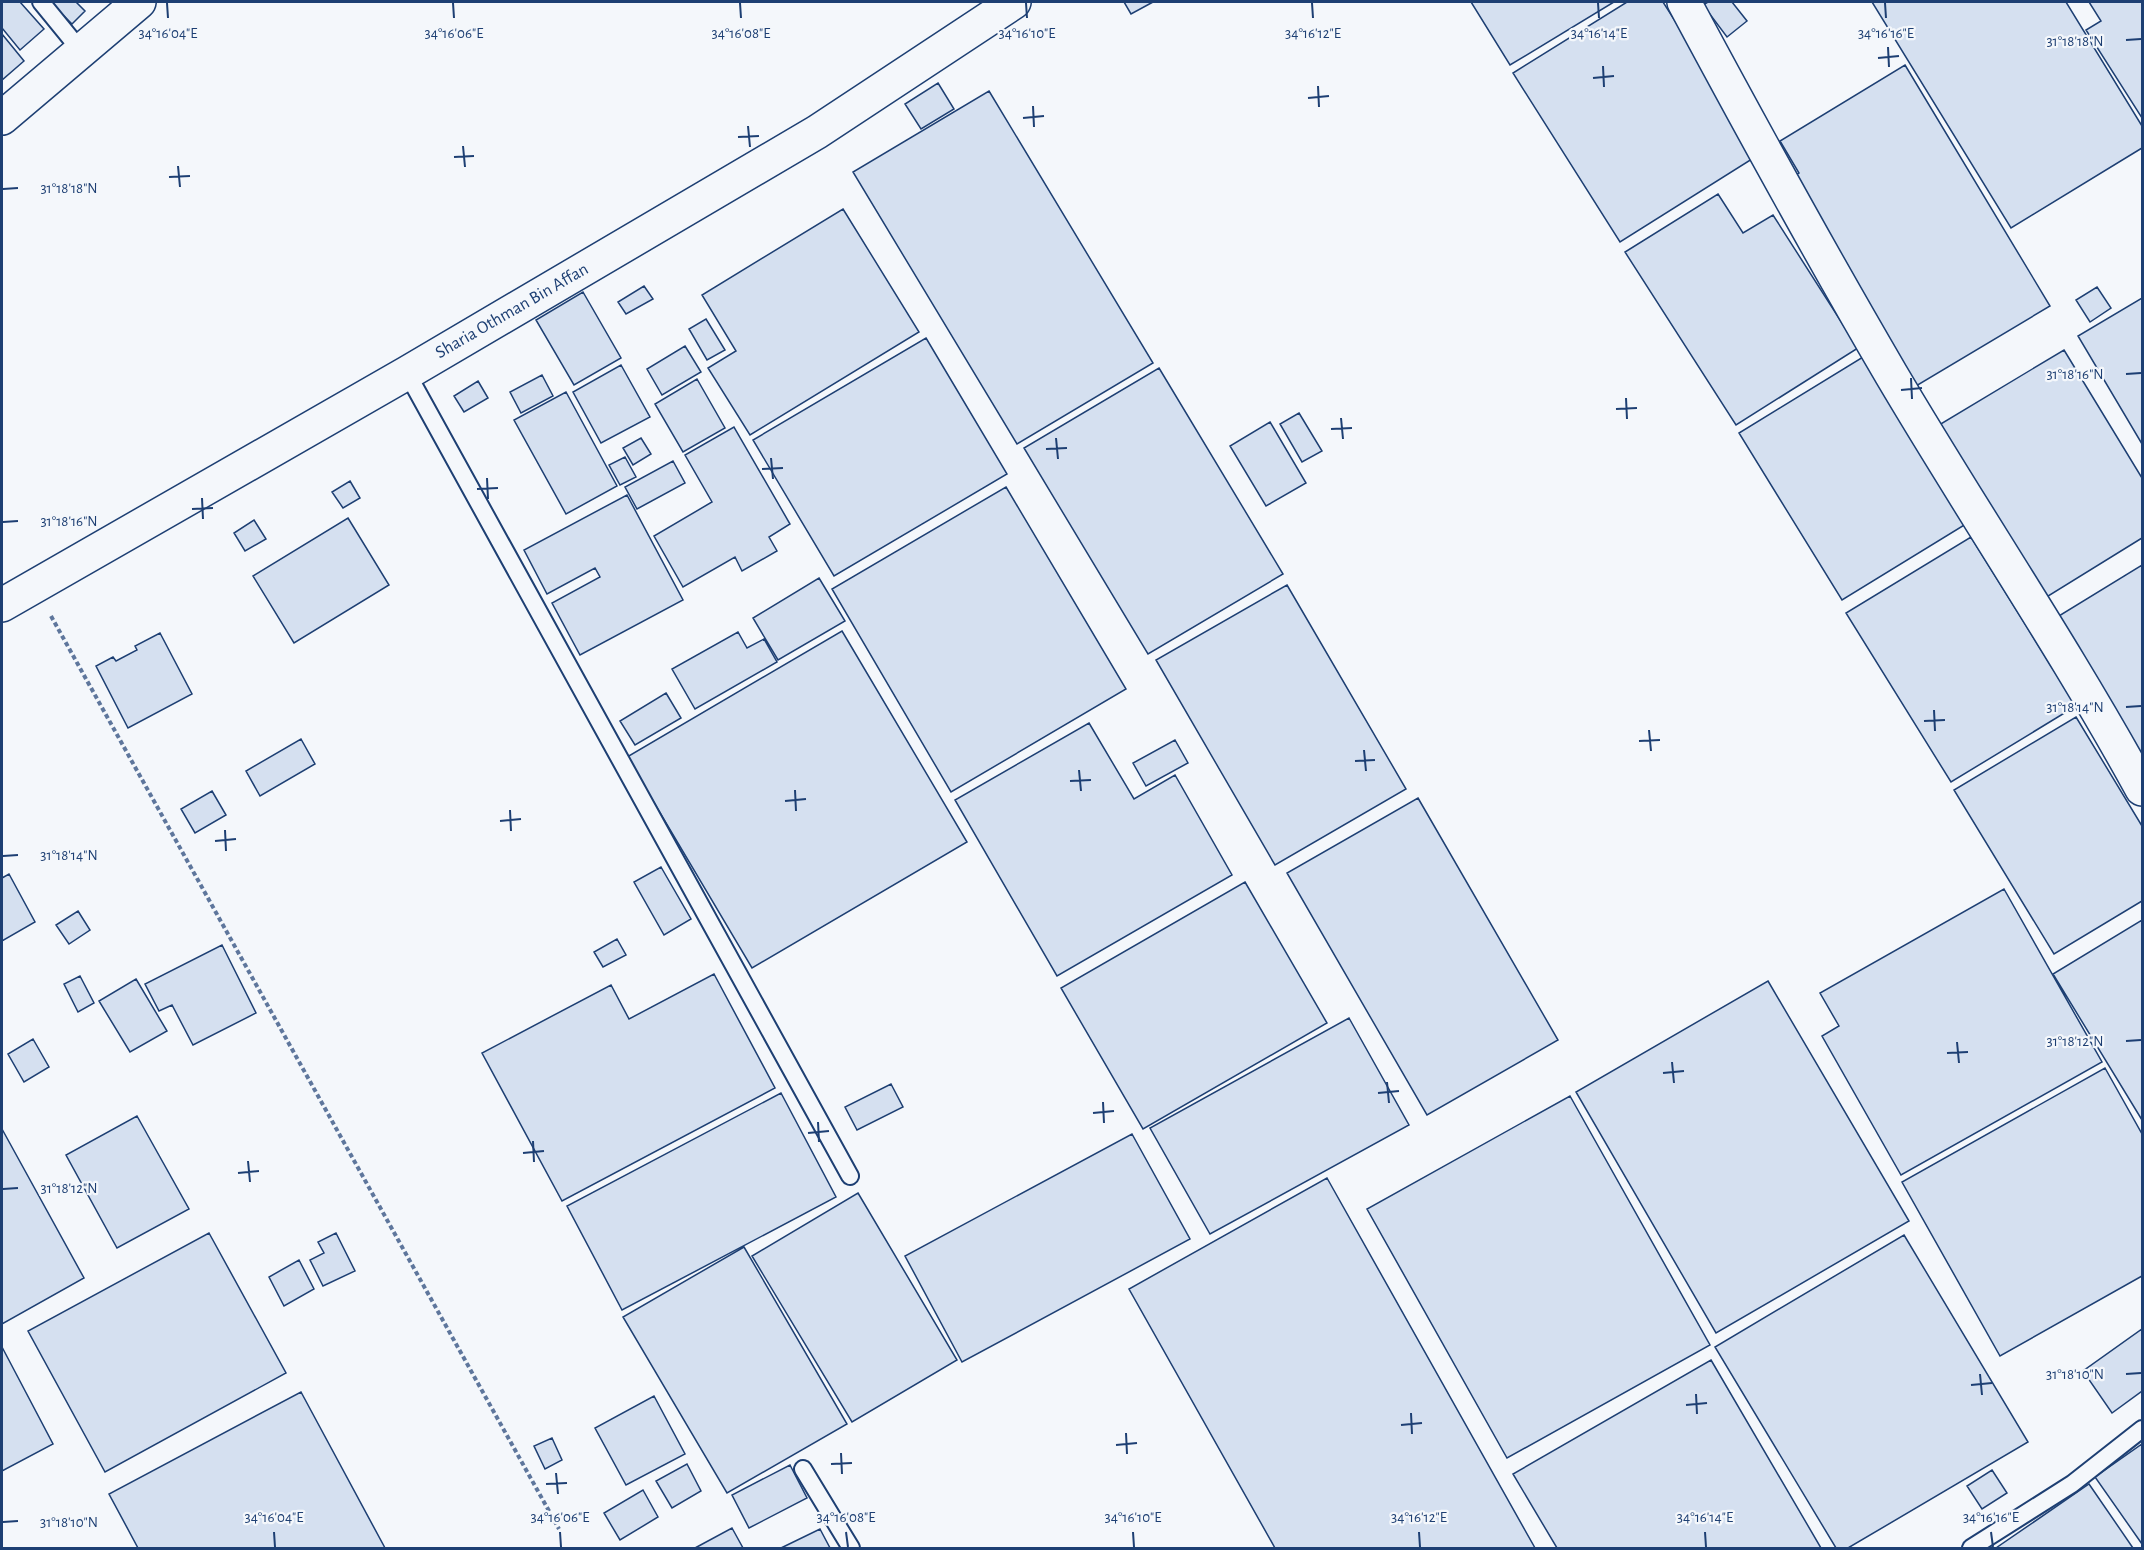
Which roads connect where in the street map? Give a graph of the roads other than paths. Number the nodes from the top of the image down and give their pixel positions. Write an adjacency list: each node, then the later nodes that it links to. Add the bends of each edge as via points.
1 (41, 2): 5 (lane)
2 (139, 2): 5 (street)
3 (1014, 2): 7 (street, Sharia Othman Bin Affan, via 817,132)
4 (1684, 2): 9 (street, via 1892,375 2102,715)
5 (81, 51): 6 (street)
6 (2, 118)
7 (407, 373): 8 (street, Sharia Othman Bin Affan); 10 (lane)
8 (2, 605)
9 (2142, 789)
10 (850, 1176)
11 (2142, 1429): 14 (lane, via 2072,1484)
12 (803, 1469): 13 (lane)
13 (851, 1548)
14 (1971, 1548)

